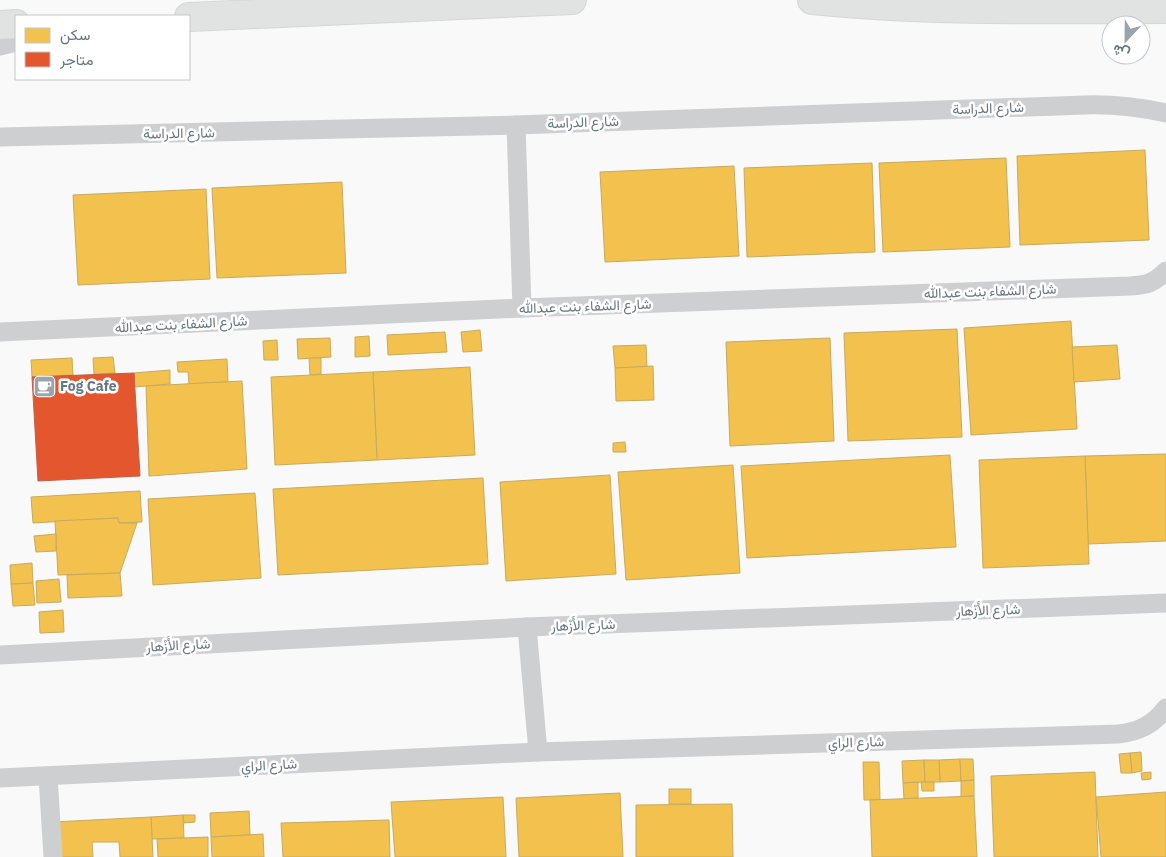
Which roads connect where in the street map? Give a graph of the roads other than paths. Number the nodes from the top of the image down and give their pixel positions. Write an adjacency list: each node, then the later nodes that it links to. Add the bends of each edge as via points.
1 (572, 0): 4 (main road)
2 (812, 0): 3 (main road, via 920,8)
3 (1166, 10)
4 (190, 17)
5 (15, 24): 6 (main road)
6 (0, 25)
7 (15, 42): 8 (street)
8 (0, 46)
9 (1166, 113): 10 (street, شارع الدراسة, via 1110,104)
10 (516, 125): 11 (street, شارع الدراسة); 13 (street)
11 (0, 137)
12 (1166, 271): 13 (street, شارع الشفاء بنت عبدالله, via 1157,280 1130,286)
13 (522, 308): 14 (street, شارع الشفاء بنت عبدالله)
14 (0, 332)
15 (1166, 603): 16 (street, شارع الأَزْهار)
16 (528, 627): 17 (street, شارع الأَزْهار); 19 (street)
17 (0, 655)
18 (1166, 708): 19 (street, شارع الراي, via 1159,718 1140,730 1123,733)
19 (538, 752): 20 (street, شارع الراي)
20 (48, 776): 21 (street, شارع الراي); 22 (street)
21 (0, 778)
22 (52, 857)

